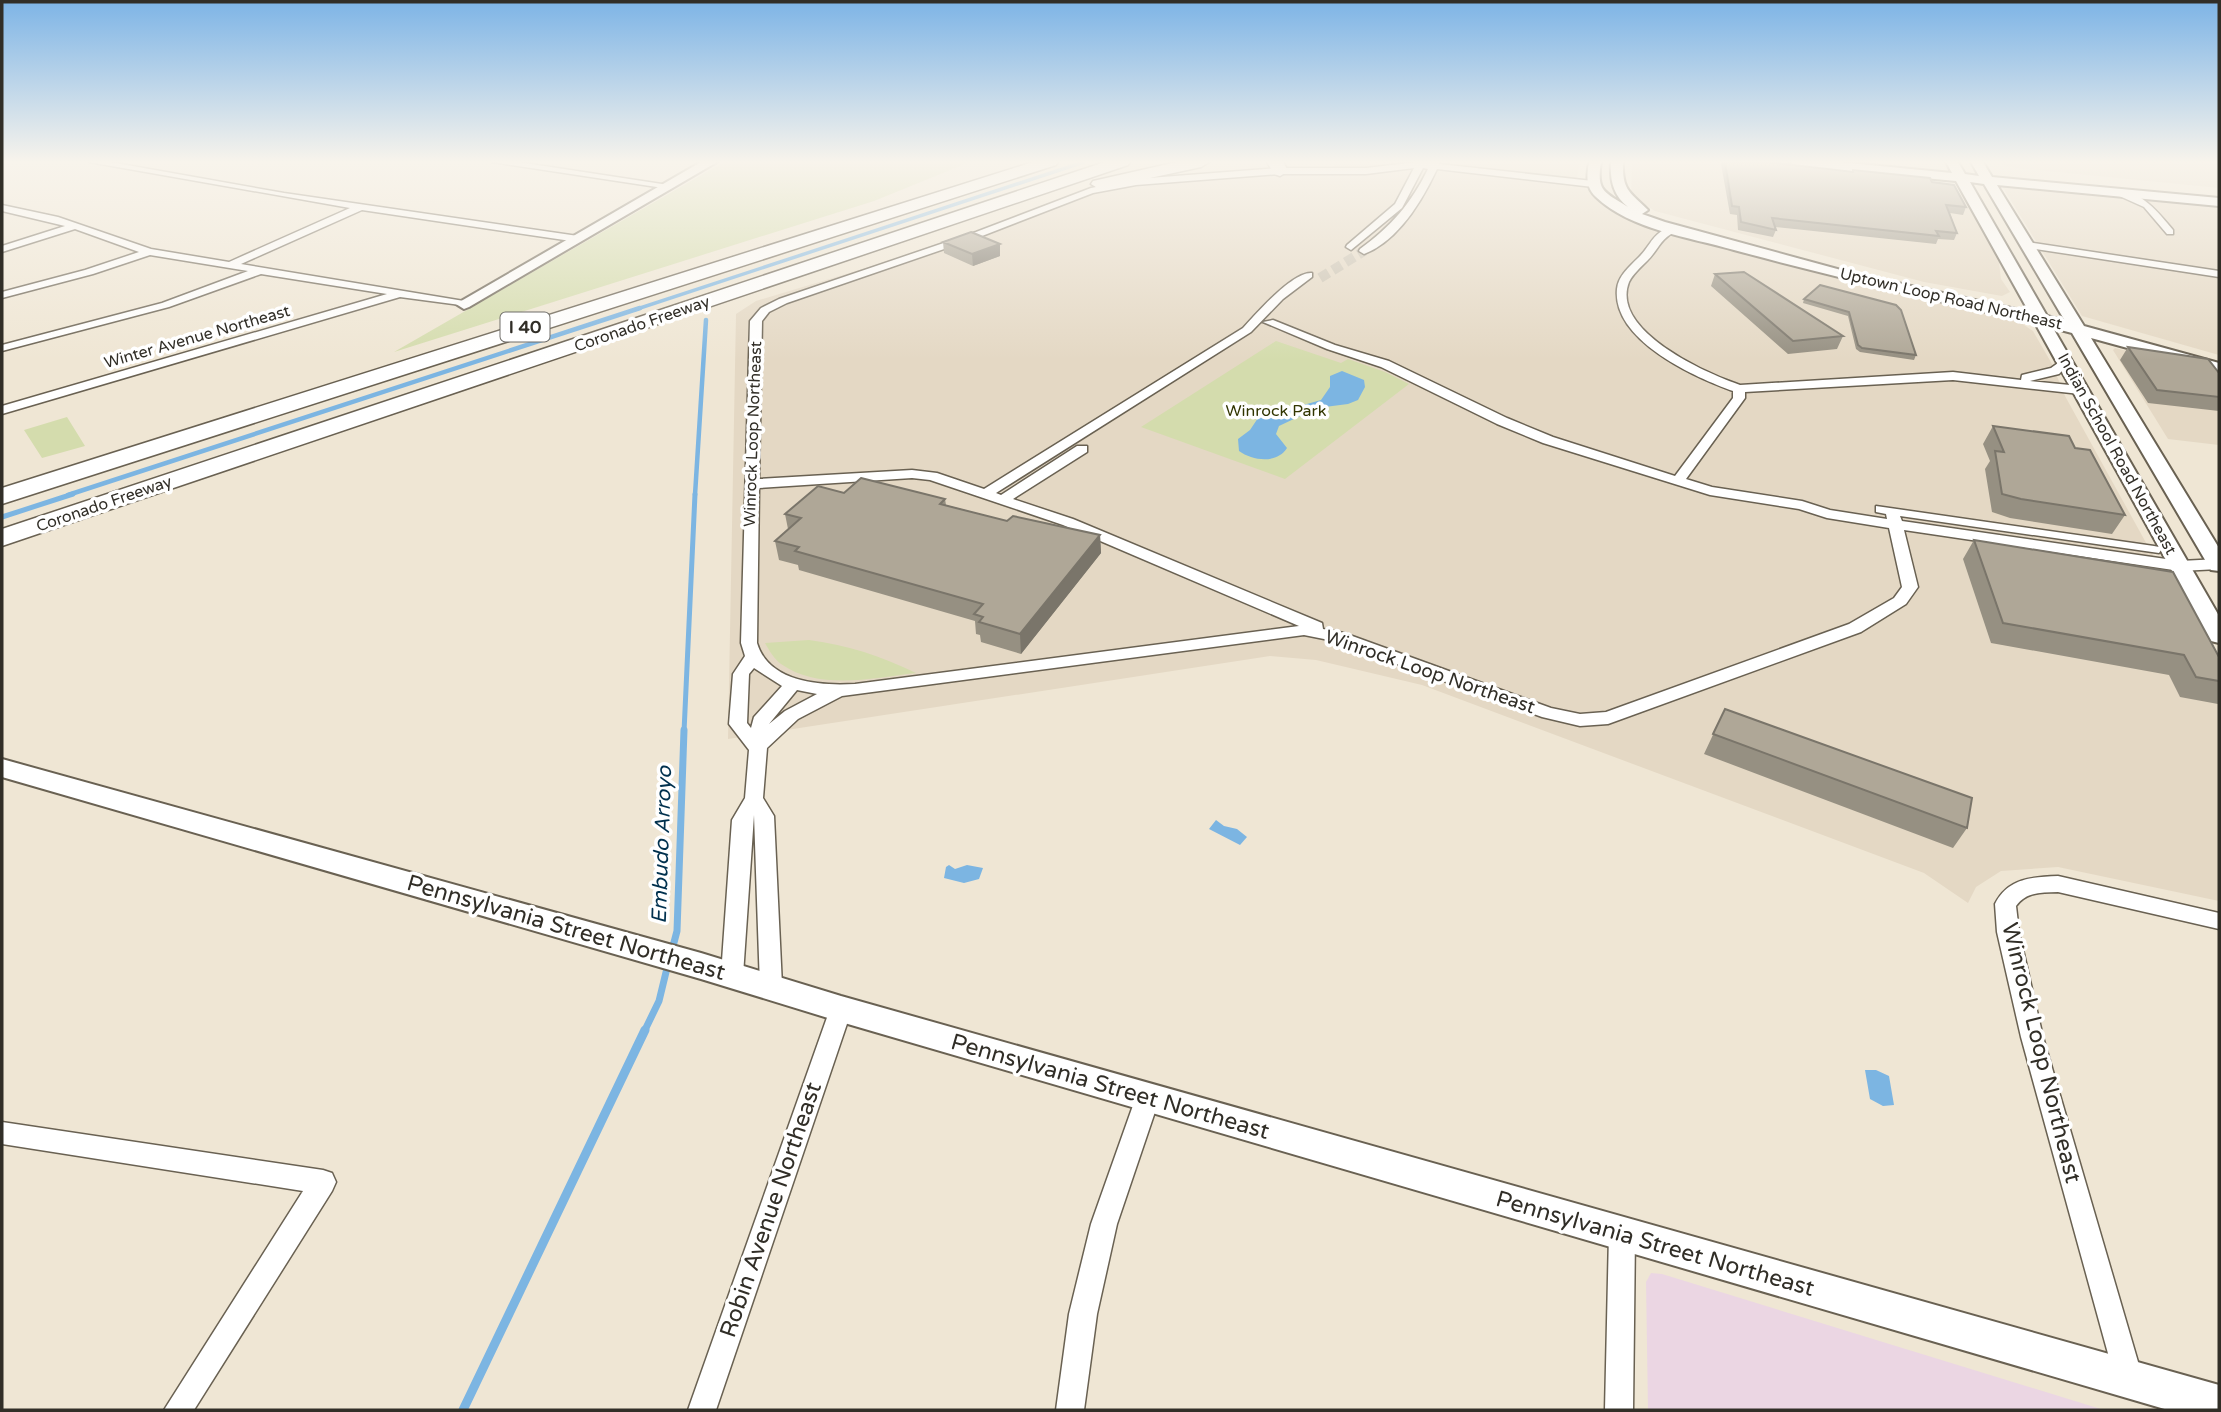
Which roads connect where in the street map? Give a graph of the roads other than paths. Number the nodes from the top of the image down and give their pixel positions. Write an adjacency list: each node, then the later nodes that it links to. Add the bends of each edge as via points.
1 (69, 228): 22 (street)
2 (81, 228): 23 (street)
3 (314, 228): 26 (street)
4 (500, 228): 19 (street)
5 (597, 228): 19 (street)
6 (819, 228): 29 (highway)
7 (841, 228): 29 (highway, Coronado Freeway / I 40)
8 (926, 228): 36 (highway, Coronado Freeway / I 40)
9 (961, 228): 36 (highway)
10 (990, 228): 48 (street, Winrock Loop Northeast, via 765,310 756,321)
11 (1373, 228): 21 (street)
12 (1393, 228): 24 (street)
13 (1695, 228): 25 (street, Uptown Loop Road Northeast)
14 (1988, 228): 35 (street, Indian School Road Northeast)
15 (2019, 228): 20 (street, Indian School Road Northeast)
16 (2168, 228): 18 (street)
17 (1673, 229): 25 (street, Uptown Loop Road Northeast); 44 (street, via 1654,242 1628,275 1622,295 1626,311 1645,336 1674,359 1713,381)
18 (2170, 232)
19 (578, 239): 34 (street)
20 (2027, 244): 28 (street); 38 (street, Indian School Road Northeast)
21 (1351, 247)
22 (2, 249)
23 (149, 251): 26 (street); 32 (street)
24 (1364, 251)
25 (1790, 255): 35 (street, Uptown Loop Road Northeast)
26 (231, 265): 27 (street)
27 (260, 270): 31 (street); 39 (street, via 170,303)
28 (2219, 274)
29 (688, 276): 50 (highway, Coronado Freeway / I 40)
30 (1314, 277): 33 (street)
31 (400, 293): 34 (street); 46 (street, Winter Avenue Northeast)
32 (2, 295)
33 (1284, 300): 37 (street); 49 (street, via 1247,330)
34 (464, 304)
35 (2036, 314): 38 (street, Uptown Loop Road Northeast); 41 (street, Indian School Road Northeast)
36 (646, 322): 53 (highway, Coronado Freeway / I 40)
37 (1269, 323): 47 (street, via 1392,367 1533,434); 51 (street)
38 (2074, 324): 40 (street, Uptown Loop Road Northeast); 42 (street, Uptown Loop Road Northeast); 56 (street, Indian School Road Northeast)
39 (2, 348)
40 (2219, 359)
41 (2065, 362): 43 (street, via 2040,377); 45 (street, Indian School Road Northeast)
42 (2219, 368)
43 (2009, 381): 44 (street, via 1953,376 1885,378); 45 (street)
44 (1739, 389): 47 (street, via 1739,398)
45 (2080, 390): 55 (street, Indian School Road Northeast)
46 (2, 410)
47 (1678, 481): 52 (street, via 1727,495 1802,505 1826,501)
48 (751, 484): 49 (street, via 912,474); 60 (street, Winrock Loop Northeast, via 748,636)
49 (985, 494): 51 (street)
50 (2, 496)
51 (1002, 500): 59 (street, via 1092,531)
52 (1893, 517): 54 (street); 55 (street); 59 (street, Winrock Loop Northeast, via 1910,587 1900,601 1855,628 1608,718 1580,720 1548,713)
53 (2, 538)
54 (2100, 556): 55 (street); 57 (street, via 2160,572)
55 (2176, 560): 56 (street); 57 (street, Indian School Road Northeast)
56 (2219, 564)
57 (2196, 595): 58 (street, Indian School Road Northeast)
58 (2219, 636)
59 (1338, 637): 62 (street, Winrock Loop Northeast, via 1292,631)
60 (753, 657): 61 (street, Winrock Loop Northeast, via 770,673); 63 (street, via 741,674 738,724)
61 (793, 684): 62 (street, Winrock Loop Northeast); 63 (street, via 760,721)
62 (844, 691): 63 (street, Winrock Loop Northeast, via 799,709 772,728)
63 (757, 748): 65 (street)
64 (2, 768): 67 (street, Pennsylvania Street Northeast)
65 (754, 798): 67 (street, via 742,820); 68 (street, via 764,816)
66 (2219, 921): 73 (street, Winrock Loop Northeast, via 2058,884 2030,885 2005,904 2032,1037)
67 (732, 975): 68 (street, Pennsylvania Street Northeast)
68 (771, 986): 69 (street, Pennsylvania Street Northeast)
69 (841, 1009): 70 (street, Pennsylvania Street Northeast); 76 (street, Robin Avenue Northeast)
70 (1148, 1097): 72 (street, Pennsylvania Street Northeast); 77 (street, via 1104,1224 1083,1314)
71 (2, 1133): 75 (street, via 323,1182)
72 (1622, 1234): 73 (street, Pennsylvania Street Northeast); 78 (street)
73 (2129, 1379): 74 (street, Pennsylvania Street Northeast)
74 (2219, 1405)
75 (178, 1410)
76 (702, 1410)
77 (1070, 1410)
78 (1619, 1410)

